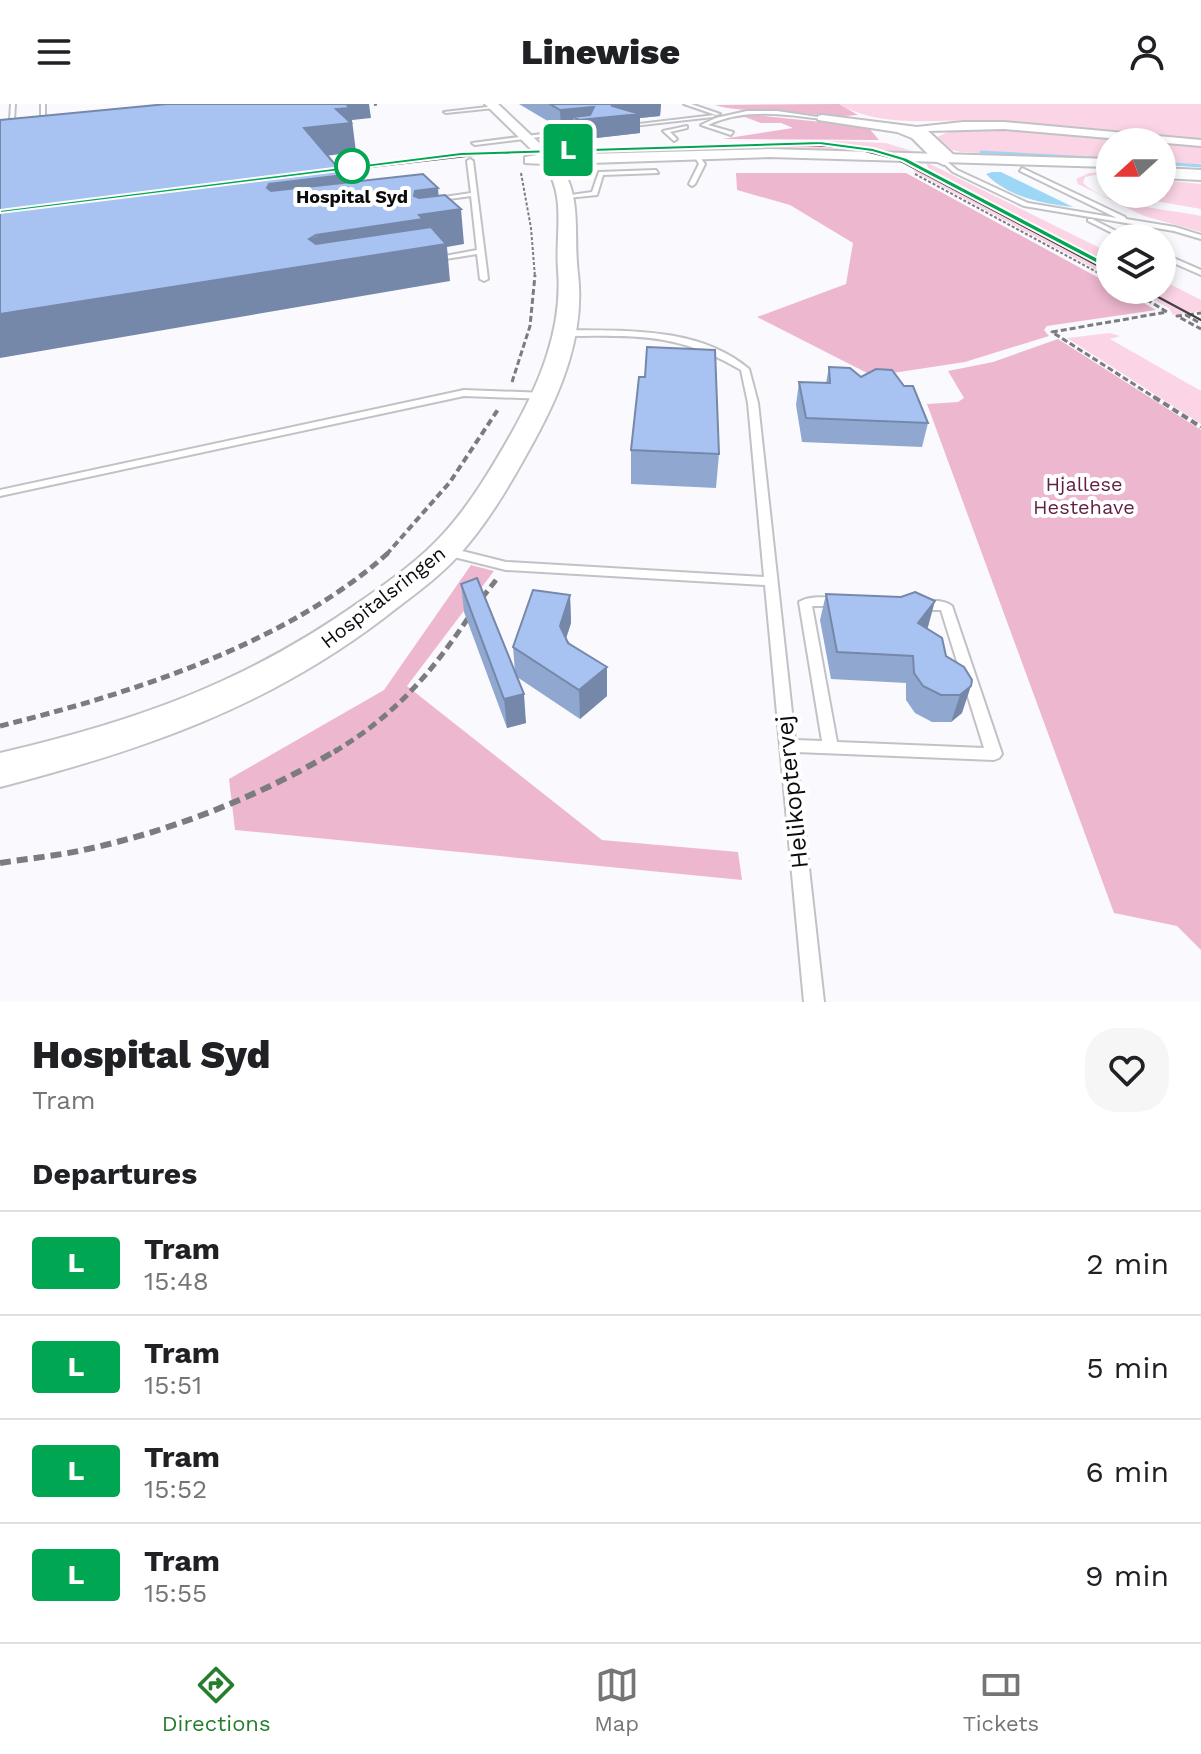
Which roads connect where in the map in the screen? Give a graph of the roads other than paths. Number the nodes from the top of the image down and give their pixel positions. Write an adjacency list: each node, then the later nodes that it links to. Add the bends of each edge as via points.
1 (13, 104): 9 (lane)
2 (43, 104): 6 (lane)
3 (686, 104): 7 (lane)
4 (493, 106): 5 (lane); 16 (street, via 505,126); 16 (street, via 514,120)
5 (446, 112)
6 (43, 115)
7 (724, 116): 8 (lane, via 777,113); 10 (lane, via 630,126); 11 (lane)
8 (822, 118): 13 (street)
9 (12, 120)
10 (615, 122)
11 (704, 125): 14 (lane); 15 (lane); 17 (lane, via 666,131)
12 (590, 129): 16 (lane)
13 (916, 132): 19 (street, via 991,125); 23 (street)
14 (731, 133)
15 (711, 138)
16 (522, 139): 18 (lane); 22 (street)
17 (674, 139)
18 (475, 143)
19 (1201, 143)
20 (695, 156): 22 (street); 23 (street); 31 (lane, via 702,164)
21 (470, 161): 32 (lane)
22 (538, 162): 34 (street)
23 (928, 162): 24 (street); 26 (street); 30 (lane)
24 (1096, 166)
25 (1096, 166): 26 (street)
26 (1017, 167): 30 (street, via 974,169); 37 (lane)
27 (1176, 171): 29 (street)
28 (656, 172): 34 (lane, via 601,173 595,194)
29 (1201, 172)
30 (972, 179): 35 (lane, via 1019,203)
31 (692, 184)
32 (474, 194): 33 (lane); 36 (lane)
33 (429, 200)
34 (562, 214): 46 (street, Hospitalsringen, via 569,273)
35 (1080, 215): 37 (lane); 39 (lane)
36 (477, 220): 38 (lane); 41 (lane)
37 (1123, 221): 40 (lane)
38 (464, 222)
39 (1098, 224)
40 (1201, 237)
41 (481, 251): 42 (lane); 45 (lane)
42 (423, 261)
43 (1176, 261): 44 (lane)
44 (1201, 273)
45 (484, 279)
46 (566, 333): 47 (street, Hospitalsringen); 50 (lane, Helikoptervej, via 680,338 745,369)
47 (546, 396): 48 (lane, via 464,393); 49 (street, Hospitalsringen, via 504,471)
48 (0, 493)
49 (445, 551): 50 (lane, via 506,566); 55 (street, Hospitalsringen, via 317,650 222,698 150,728)
50 (771, 581): 53 (lane, Helikoptervej)
51 (852, 603): 54 (lane, via 805,602)
52 (899, 605): 54 (lane, via 946,606 994,754)
53 (788, 746): 54 (lane); 56 (lane, Helikoptervej)
54 (831, 748)
55 (0, 770)
56 (814, 1002)

